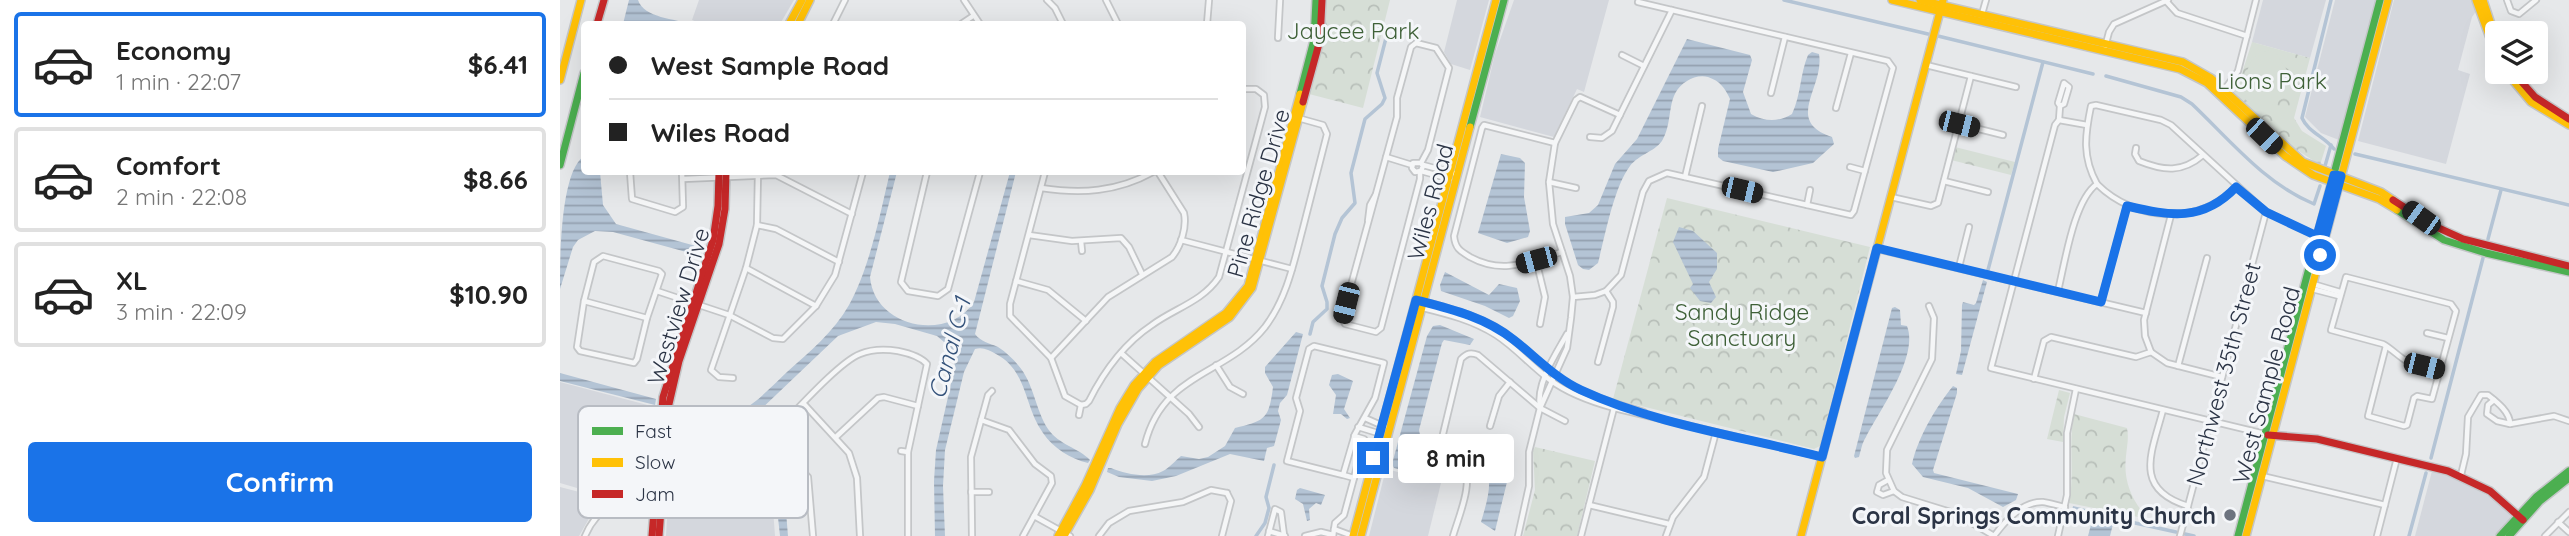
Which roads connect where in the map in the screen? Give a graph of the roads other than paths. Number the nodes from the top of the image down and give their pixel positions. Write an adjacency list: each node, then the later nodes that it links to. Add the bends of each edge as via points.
1 (581, 0): 50 (main road)
2 (604, 0): 31 (main road)
3 (802, 0): 32 (main road)
4 (810, 0): 33 (main road)
5 (845, 0): 34 (street)
6 (964, 0): 30 (street)
7 (1047, 0): 37 (street)
8 (1106, 0): 38 (street)
9 (1209, 0): 39 (street)
10 (1280, 0): 42 (street)
11 (1316, 0): 62 (main road, Pine Ridge Drive, via 1314,40)
12 (1322, 0): 62 (main road, Pine Ridge Drive, via 1320,40)
13 (1496, 0): 93 (main road, Wiles Road)
14 (1504, 0): 93 (main road, Wiles Road)
15 (1892, 0): 26 (main road)
16 (1920, 0): 26 (main road)
17 (1986, 0): 29 (street)
18 (2256, 0): 40 (street)
19 (2380, 0): 48 (main road, West Sample Road)
20 (2388, 0): 48 (main road, West Sample Road)
21 (2476, 0): 27 (main road)
22 (2507, 0): 23 (street, via 2514,14)
23 (2536, 0)
24 (2167, 1): 40 (street, via 2177,13); 43 (street, via 2114,24)
25 (1638, 2): 28 (street)
26 (1941, 5): 29 (main road); 43 (main road); 46 (main road)
27 (2482, 6)
28 (1672, 10): 41 (street); 47 (street)
29 (1982, 15): 43 (main road)
30 (973, 16): 35 (street); 36 (street)
31 (598, 21)
32 (791, 21)
33 (800, 21)
34 (835, 21)
35 (966, 21)
36 (977, 21)
37 (1062, 21)
38 (1116, 21)
39 (1207, 21)
40 (2247, 36): 56 (street, via 2238,71)
41 (1785, 37): 44 (street); 57 (street)
42 (1278, 38)
43 (2105, 47): 56 (main road, via 2180,69)
44 (1851, 53): 60 (street); 80 (street, via 1893,68)
45 (1622, 55): 47 (street)
46 (1926, 65): 49 (street); 105 (main road)
47 (1644, 66): 61 (street)
48 (2366, 67): 96 (main road, West Sample Road); 96 (main road, West Sample Road, via 2363,94)
49 (1971, 76): 54 (street); 65 (street)
50 (560, 80)
51 (581, 84): 74 (main road)
52 (2515, 84): 67 (main road, via 2531,102)
53 (2524, 84): 63 (main road, via 2535,97)
54 (2016, 87)
55 (1246, 89): 76 (street, via 1264,94 1265,107)
56 (2223, 92): 96 (main road, via 2294,156)
57 (1771, 93)
58 (1702, 106): 94 (street)
59 (2060, 107): 64 (street)
60 (1836, 108)
61 (1620, 115): 69 (street, via 1607,136); 70 (street, via 1580,97)
62 (1297, 117): 122 (main road, Pine Ridge Drive); 128 (street, via 1322,125 1328,134)
63 (2569, 118)
64 (2059, 120): 66 (street); 132 (street)
65 (1959, 124): 68 (street); 97 (street)
66 (2087, 125): 72 (street, via 2091,106 2161,120 2181,132); 99 (street, via 2087,162)
67 (2569, 125)
68 (2003, 135)
69 (1590, 137)
70 (1555, 143): 98 (street); 123 (street, via 1484,125 1454,230 1460,251 1495,267)
71 (2136, 148): 72 (street, via 2140,161 2167,168 2184,168)
72 (2203, 155): 100 (street)
73 (1386, 157): 77 (street); 79 (street, via 1411,47 1416,43 1433,47 1449,74); 79 (street, via 1343,322 1376,332)
74 (560, 165)
75 (1246, 165): 76 (street)
76 (1249, 165): 119 (street)
77 (1412, 165): 79 (street, via 1416,161); 79 (street, via 1413,171)
78 (1850, 167): 80 (street)
79 (1423, 168): 93 (street)
80 (1865, 171): 106 (street, via 1851,215)
81 (630, 175): 95 (street, via 632,199 675,212 683,208)
82 (682, 175): 95 (street)
83 (715, 175): 95 (street)
84 (723, 175): 141 (main road, Westview Drive, via 716,226)
85 (758, 175): 111 (street)
86 (766, 175): 109 (street, via 782,177)
87 (862, 175): 109 (street)
88 (925, 175): 89 (street, via 901,282 908,291 931,296 948,289)
89 (979, 175)
90 (1044, 175): 101 (street)
91 (1148, 175): 101 (street, via 1102,190)
92 (1157, 175): 115 (street, via 1184,213)
93 (1453, 177): 142 (main road, Wiles Road)
94 (1685, 177): 106 (street); 135 (street, via 1667,173 1654,178 1643,192 1621,275)
95 (683, 179)
96 (2336, 179): 114 (main road, West Sample Road); 125 (main road, via 2381,192 2463,239); 129 (main road, via 2397,209 2444,240); 133 (main road, West Sample Road)
97 (1944, 181): 104 (street); 105 (street, via 1935,205)
98 (1549, 182): 102 (street); 120 (street)
99 (2097, 184): 107 (street); 136 (street, via 2081,203)
100 (2236, 187): 108 (street); 110 (street, via 2212,206)
101 (1041, 188): 113 (street)
102 (1576, 188)
103 (1810, 190): 106 (street)
104 (1988, 192)
105 (1891, 197): 117 (main road)
106 (1807, 205)
107 (2127, 206): 110 (street); 140 (street)
108 (2266, 212): 114 (street); 165 (street, Northwest 35th Street)
109 (852, 214): 124 (street)
110 (2171, 215): 145 (street)
111 (757, 225): 124 (street, via 776,229); 127 (street)
112 (1969, 227): 126 (street)
113 (1029, 235): 116 (street); 131 (street)
114 (2317, 236): 197 (main road, West Sample Road)
115 (1181, 240): 119 (street); 130 (street, via 1172,257)
116 (1081, 241): 118 (street); 130 (street, via 1121,238)
117 (1877, 248): 126 (street); 203 (main road)
118 (1082, 251)
119 (1227, 252): 122 (street); 155 (street, via 1212,288 1153,324)
120 (1562, 252): 123 (street); 138 (street)
121 (2207, 258): 159 (street)
122 (1259, 260): 128 (street); 162 (main road, Pine Ridge Drive, via 1231,310 1168,352)
123 (1536, 260): 149 (street, via 1545,297)
124 (839, 262): 143 (street)
125 (2569, 266)
126 (1959, 267): 132 (street)
127 (746, 268): 143 (street); 146 (street)
128 (1292, 269): 158 (street, via 1277,310 1264,328)
129 (2569, 272)
130 (1142, 274): 148 (street, via 1108,297)
131 (1016, 281): 148 (street, via 1048,290); 156 (street, via 1010,316)
132 (2013, 281): 136 (street); 167 (street, via 1990,368)
133 (2312, 286): 137 (street); 197 (main road, West Sample Road)
134 (657, 291): 139 (street, via 659,271 603,256 594,262); 141 (street); 147 (street)
135 (1606, 291): 138 (street); 157 (street, via 1613,307)
136 (2057, 291): 140 (street)
137 (2339, 294): 152 (street, via 2343,279 2349,277 2454,307); 153 (street, via 2331,330)
138 (1573, 297): 150 (street)
139 (584, 301): 147 (street); 147 (street, via 580,351 634,363)
140 (2101, 302): 145 (street)
141 (695, 303): 146 (street); 177 (main road, Westview Drive)
142 (1419, 304): 160 (street, via 1492,325); 164 (street, via 1485,328); 195 (main road, Wiles Road)
143 (816, 306): 146 (street, via 779,340)
144 (1929, 306): 212 (street, via 1934,318 1932,359 1887,450)
145 (2146, 313): 154 (street, via 2145,336)
146 (729, 315): 166 (street, via 711,370 719,377)
147 (647, 318)
148 (1086, 321): 156 (street)
149 (1540, 324)
150 (1569, 330): 160 (street); 163 (street, via 1567,348)
151 (2427, 332): 152 (street)
152 (2448, 338): 161 (street)
153 (2386, 346): 161 (street, via 2408,362); 161 (street, via 2368,416 2407,425 2414,398 2432,400)
154 (2151, 352): 159 (street); 167 (street, via 2136,356 2051,337)
155 (1121, 353): 162 (street); 176 (street, via 1089,401)
156 (1051, 358): 176 (street, via 1065,396)
157 (1598, 362)
158 (1216, 365): 172 (street, via 1230,387); 173 (street)
159 (2178, 366): 165 (street)
160 (1548, 370): 163 (street); 164 (street)
161 (2440, 370)
162 (1146, 374): 173 (street); 233 (main road, Pine Ridge Drive, via 1122,404)
163 (1554, 374): 168 (street); 179 (street)
164 (1546, 377): 168 (street); 181 (street)
165 (2222, 377): 187 (street, Northwest 35th Street)
166 (733, 378)
167 (2034, 379): 170 (street)
168 (1551, 381): 179 (street, via 1575,395); 181 (street)
169 (1510, 382): 181 (street); 191 (street, via 1499,396); 249 (street, via 1478,355 1461,359 1443,429 1444,439 1464,463 1466,473)
170 (2076, 389): 182 (street); 222 (street, via 2067,433)
171 (992, 391): 185 (street)
172 (1243, 394)
173 (1170, 397): 192 (street); 200 (street, via 1149,427)
174 (2494, 400): 190 (street); 190 (street, via 2487,414); 207 (street, via 2481,395 2468,417)
175 (804, 404): 178 (street, via 858,354 896,351 928,364)
176 (1081, 405): 183 (street)
177 (669, 406)
178 (918, 406): 199 (street, via 878,398); 202 (street)
179 (1615, 406): 196 (street); 219 (street)
180 (808, 408): 199 (street)
181 (1540, 408): 186 (street); 250 (street)
182 (2163, 410): 187 (street); 221 (street, via 2151,475 2165,497)
183 (1079, 415)
184 (1365, 418): 189 (street); 193 (street); 206 (street, via 1384,363 1311,347 1296,398 1300,411 1287,461)
185 (981, 420): 216 (street, via 971,457); 224 (street, via 1009,430 1052,480)
186 (1564, 421)
187 (2211, 421): 197 (street); 221 (street, Northwest 35th Street)
188 (2569, 421): 190 (street, via 2554,416)
189 (1371, 422): 194 (street); 195 (street)
190 (2510, 424)
191 (1490, 426)
192 (1199, 427)
193 (1358, 427): 194 (street); 198 (street)
194 (1369, 431): 195 (street)
195 (1385, 431): 247 (main road, Wiles Road); 248 (main road, Wiles Road)
196 (1716, 432): 203 (street); 230 (street, via 1704,477)
197 (2269, 435): 204 (main road, via 2317,439); 208 (main road, West Sample Road); 257 (main road, West Sample Road)
198 (1354, 436): 206 (street); 210 (street, via 1364,439)
199 (836, 437): 239 (street, via 855,466)
200 (1145, 444)
201 (901, 452): 202 (street)
202 (908, 452): 240 (street)
203 (1822, 457): 253 (main road)
204 (2397, 458): 207 (main road); 220 (street)
205 (2569, 471): 213 (main road)
206 (1343, 475): 210 (street)
207 (2461, 475): 228 (main road, via 2490,491)
208 (2262, 476): 220 (street); 258 (main road, West Sample Road)
209 (808, 477): 238 (street)
210 (1354, 478): 231 (street)
211 (2569, 478): 213 (main road)
212 (1888, 480): 215 (street); 215 (street, via 1877,492)
213 (2553, 486): 228 (main road)
214 (1230, 487): 218 (street)
215 (1894, 491): 254 (street, via 1913,503 1965,518)
216 (971, 492): 217 (street); 241 (street)
217 (989, 492)
218 (1227, 493): 243 (street, via 1211,490 1183,502 1117,516); 244 (street, via 1231,501)
219 (1589, 505): 230 (street); 251 (street)
220 (2385, 505): 259 (street)
221 (2188, 506): 256 (street, Northwest 35th Street)
222 (2065, 507): 254 (street, via 2035,503 2012,516); 255 (street)
223 (2569, 512): 229 (street)
224 (1034, 516): 233 (street); 242 (street)
225 (595, 518): 235 (street)
226 (656, 518): 236 (main road, Westview Drive)
227 (659, 518): 237 (main road, Westview Drive)
228 (2521, 518): 260 (main road); 261 (main road)
229 (2558, 522): 232 (street); 262 (street)
230 (1669, 524): 252 (street)
231 (1336, 533): 246 (street); 247 (street)
232 (2569, 533)
233 (1064, 534)
234 (1269, 534): 245 (street); 245 (street, via 1275,509)
235 (584, 536)
236 (652, 536)
237 (659, 536)
238 (813, 536)
239 (860, 536)
240 (908, 536)
241 (972, 536)
242 (1023, 536)
243 (1099, 536)
244 (1222, 536)
245 (1285, 536)
246 (1305, 536)
247 (1353, 536)
248 (1360, 536)
249 (1453, 536)
250 (1518, 536)
251 (1581, 536)
252 (1666, 536)
253 (1801, 536)
254 (1994, 536)
255 (2058, 536)
256 (2180, 536)
257 (2238, 536)
258 (2246, 536)
259 (2377, 536)
260 (2500, 536)
261 (2509, 536)
262 (2545, 536)

